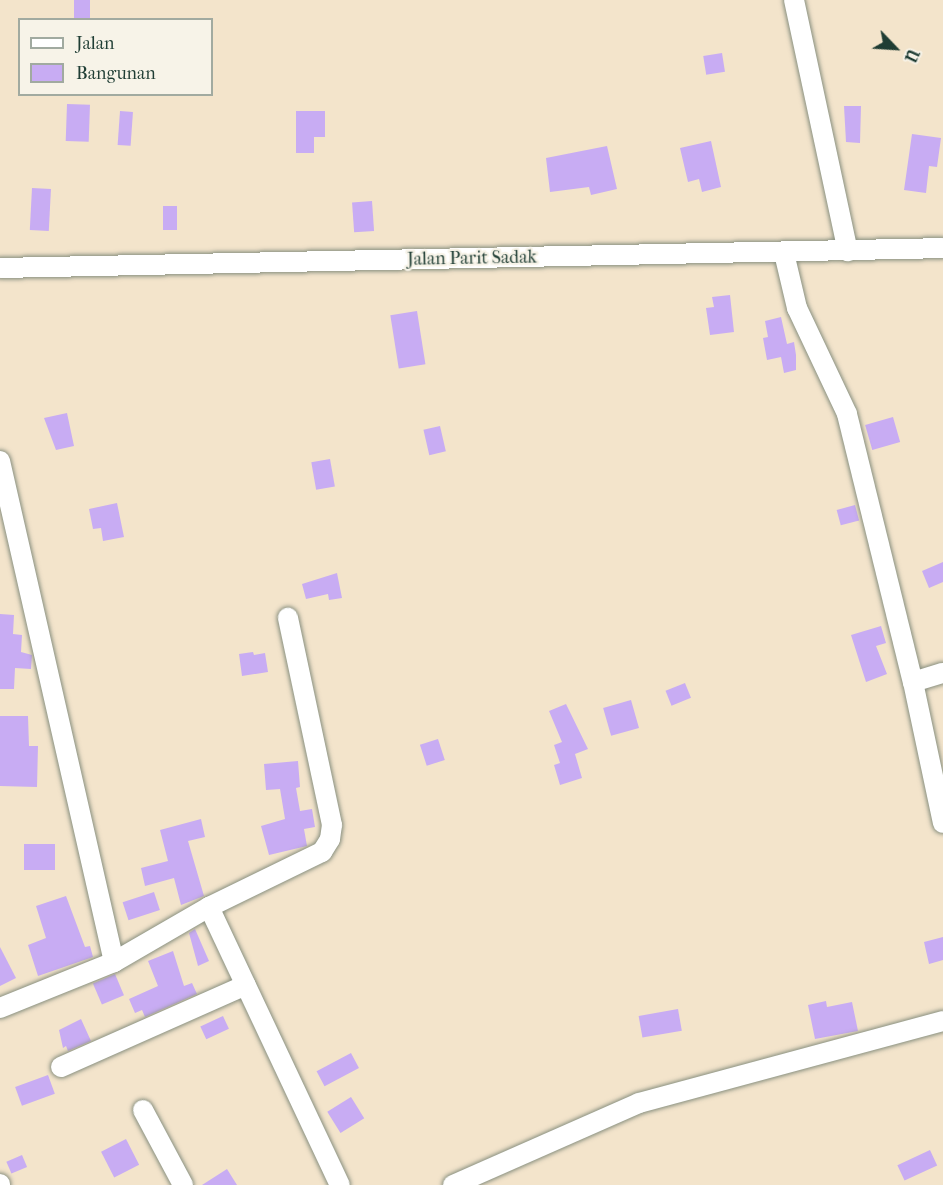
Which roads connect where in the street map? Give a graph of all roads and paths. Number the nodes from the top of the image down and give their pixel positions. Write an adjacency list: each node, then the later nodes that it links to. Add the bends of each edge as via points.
1 (794, 0): 2 (street)
2 (847, 240): 3 (street, Jalan Parit Sadak); 4 (street, Jalan Parit Sadak)
3 (943, 248)
4 (784, 253): 5 (street, Jalan Parit Sadak); 9 (street, via 796,308 847,414)
5 (0, 267)
6 (0, 461): 12 (street)
7 (288, 618): 11 (street, via 332,825 330,839 322,852 296,867)
8 (943, 673): 9 (street)
9 (913, 682): 10 (street)
10 (943, 823)
11 (209, 907): 12 (street); 13 (street)
12 (114, 962): 14 (street)
13 (246, 985): 16 (street); 19 (street)
14 (0, 1008)
15 (943, 1021): 20 (street, via 639,1103)
16 (61, 1067)
17 (143, 1110): 18 (street)
18 (183, 1185)
19 (340, 1185)
20 (453, 1185)

